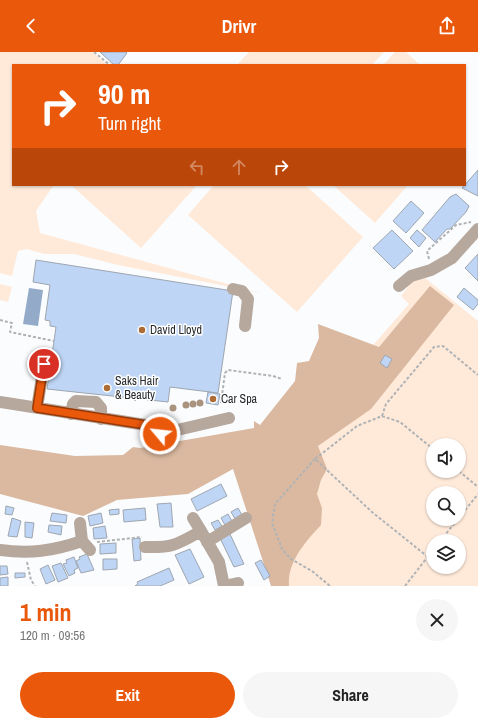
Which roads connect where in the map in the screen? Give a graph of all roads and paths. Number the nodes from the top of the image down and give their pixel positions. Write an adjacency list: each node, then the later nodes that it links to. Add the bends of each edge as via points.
1 (94, 52): 3 (path)
2 (102, 54): 3 (path)
3 (99, 56): 4 (path)
4 (109, 64)
5 (478, 220): 7 (path, via 456,225 427,251)
6 (478, 229): 7 (street, via 452,258)
7 (431, 270): 8 (street, via 411,276)
8 (399, 286)
9 (233, 289): 11 (street, via 242,291 248,299)
10 (0, 320): 12 (path, via 12,322 10,332)
11 (245, 326)
12 (54, 341)
13 (44, 364): 18 (street)
14 (478, 375): 20 (path, via 443,346 434,347 386,404)
15 (282, 379): 17 (path, via 228,370 224,373)
16 (0, 402): 18 (street)
17 (221, 403)
18 (37, 408): 19 (street)
19 (71, 414): 22 (street); 22 (street, via 76,401 93,402 100,404)
20 (382, 416): 23 (path, via 400,422); 24 (path, via 356,426)
21 (229, 418): 22 (street, via 160,434 155,428 146,425)
22 (101, 419)
23 (426, 443)
24 (315, 459): 40 (path, via 372,512); 45 (path, via 276,504 272,523 282,549 291,559 312,571)
25 (466, 477): 26 (path)
26 (478, 487)
27 (478, 494): 28 (path)
28 (466, 508)
29 (193, 518): 33 (street)
30 (246, 518): 35 (street)
31 (80, 523): 36 (street)
32 (452, 526): 34 (path)
33 (201, 531): 35 (street); 37 (street, via 176,545 162,548)
34 (445, 534)
35 (207, 542): 44 (street, via 219,562)
36 (86, 546): 37 (path, via 142,536); 39 (street)
37 (145, 546)
38 (0, 550): 39 (street)
39 (26, 553): 43 (path, via 27,566)
40 (426, 555)
41 (426, 560): 46 (path)
42 (238, 583): 44 (street)
43 (35, 586)
44 (224, 586)
45 (330, 586)
46 (405, 586)

